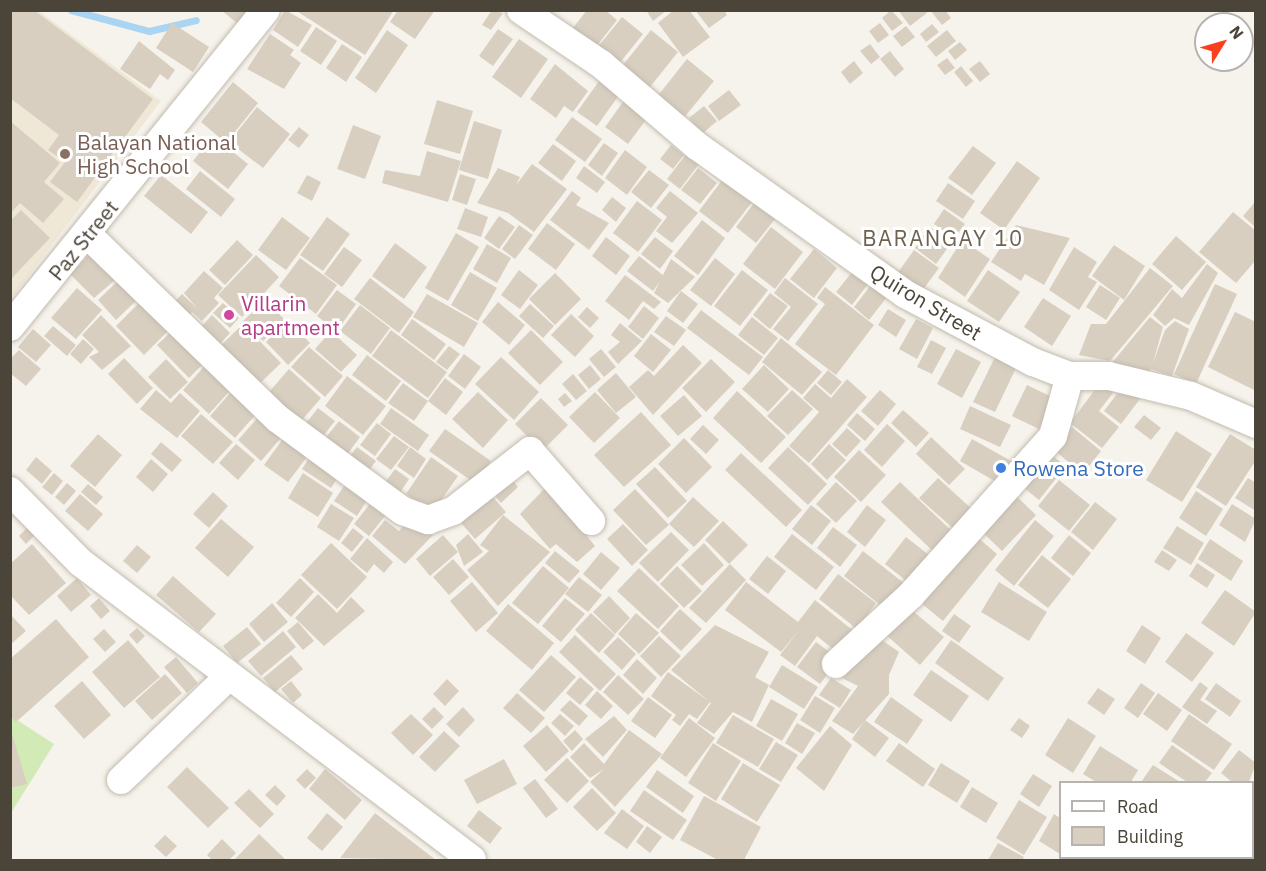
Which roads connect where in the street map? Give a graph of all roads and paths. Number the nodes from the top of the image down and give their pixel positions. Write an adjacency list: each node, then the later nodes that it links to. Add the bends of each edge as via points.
1 (266, 10): 3 (street, Paz Street)
2 (521, 10): 5 (street, Quiron Street, via 601,63 697,146 905,294 1033,362)
3 (87, 235): 4 (street, Paz Street); 8 (street, via 278,419 403,512 428,520 453,511 530,451)
4 (10, 327)
5 (1070, 376): 6 (street, Quiron Street, via 1108,376 1191,396); 9 (street, via 1053,436 911,596)
6 (1256, 424)
7 (10, 491): 10 (street, via 80,561)
8 (591, 521)
9 (836, 664)
10 (229, 676): 11 (street); 12 (street)
11 (121, 780)
12 (472, 861)

